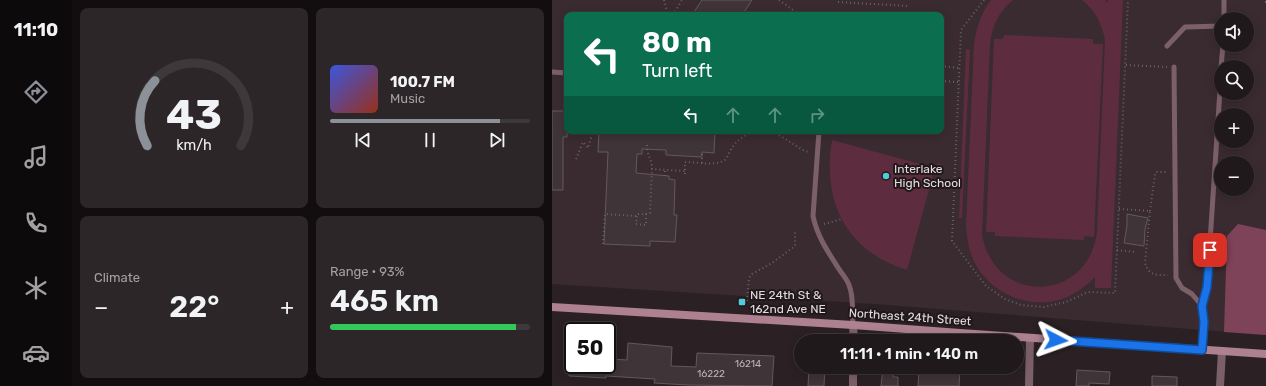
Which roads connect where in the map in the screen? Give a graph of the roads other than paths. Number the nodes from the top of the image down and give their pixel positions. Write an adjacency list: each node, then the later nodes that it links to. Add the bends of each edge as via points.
1 (1224, 0): 2 (lane)
2 (1224, 12)
3 (1214, 26): 4 (lane, via 1185,27)
4 (1167, 46)
5 (1174, 67): 10 (lane, via 1176,276 1182,288 1192,294)
6 (552, 72): 7 (lane)
7 (564, 73)
8 (1219, 100): 10 (lane, via 1207,287)
9 (819, 134): 12 (lane, via 813,216 823,245 848,283 852,295)
10 (1202, 306): 15 (lane)
11 (552, 307): 12 (main road, Northeast 24th Street)
12 (853, 325): 13 (street); 14 (main road, Northeast 24th Street)
13 (854, 334)
14 (1030, 338): 15 (main road, Northeast 24th Street); 20 (street)
15 (1202, 350): 16 (main road, Northeast 24th Street)
16 (1222, 351): 17 (main road, Northeast 24th Street); 21 (street)
17 (1266, 354)
18 (853, 374): 19 (street)
19 (853, 386)
20 (1029, 386)
21 (1220, 386)

